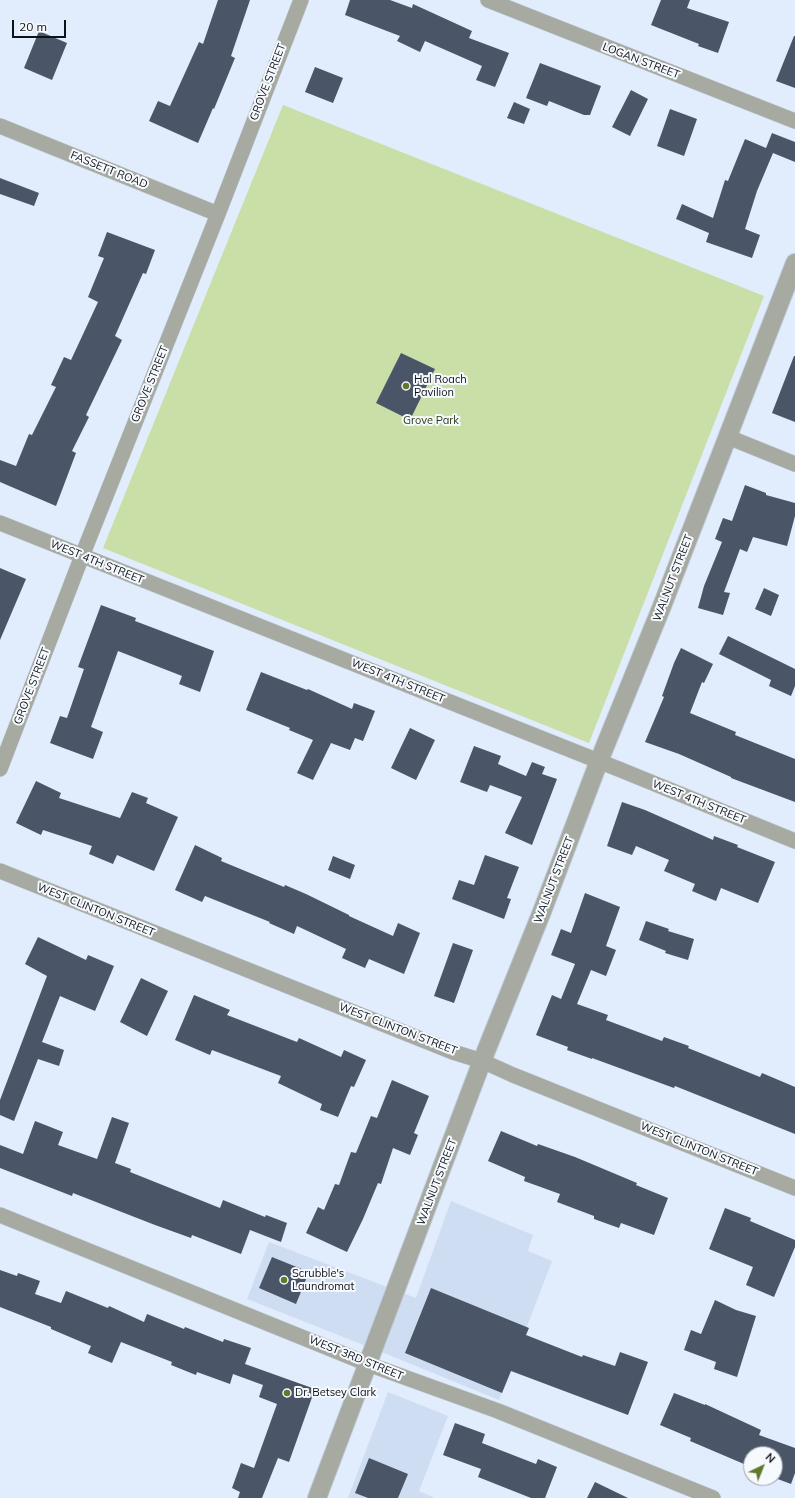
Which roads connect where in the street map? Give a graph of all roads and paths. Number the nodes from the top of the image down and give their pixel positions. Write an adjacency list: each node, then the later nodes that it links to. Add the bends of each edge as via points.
1 (301, 0): 5 (street, GROVE STREET)
2 (488, 0): 3 (street, LOGAN STREET)
3 (795, 121)
4 (0, 126): 5 (street, FASSETT ROAD)
5 (218, 214): 10 (street, GROVE STREET)
6 (795, 263): 7 (street, WALNUT STREET)
7 (728, 437): 8 (street); 11 (street, WALNUT STREET)
8 (795, 464)
9 (0, 523): 10 (street, WEST 4TH STREET)
10 (82, 556): 11 (street, WEST 4TH STREET); 12 (street, GROVE STREET)
11 (600, 761): 13 (street, WEST 4TH STREET); 15 (street, WALNUT STREET, via 544,909)
12 (0, 768)
13 (795, 841)
14 (0, 871): 15 (street, WEST CLINTON STREET, via 446,1049)
15 (482, 1061): 16 (street, WEST CLINTON STREET); 18 (street, WALNUT STREET)
16 (795, 1188)
17 (0, 1215): 18 (street, WEST 3RD STREET)
18 (368, 1364): 19 (street, WALNUT STREET); 20 (street, WEST 3RD STREET, via 498,1411)
19 (317, 1498)
20 (713, 1498)

